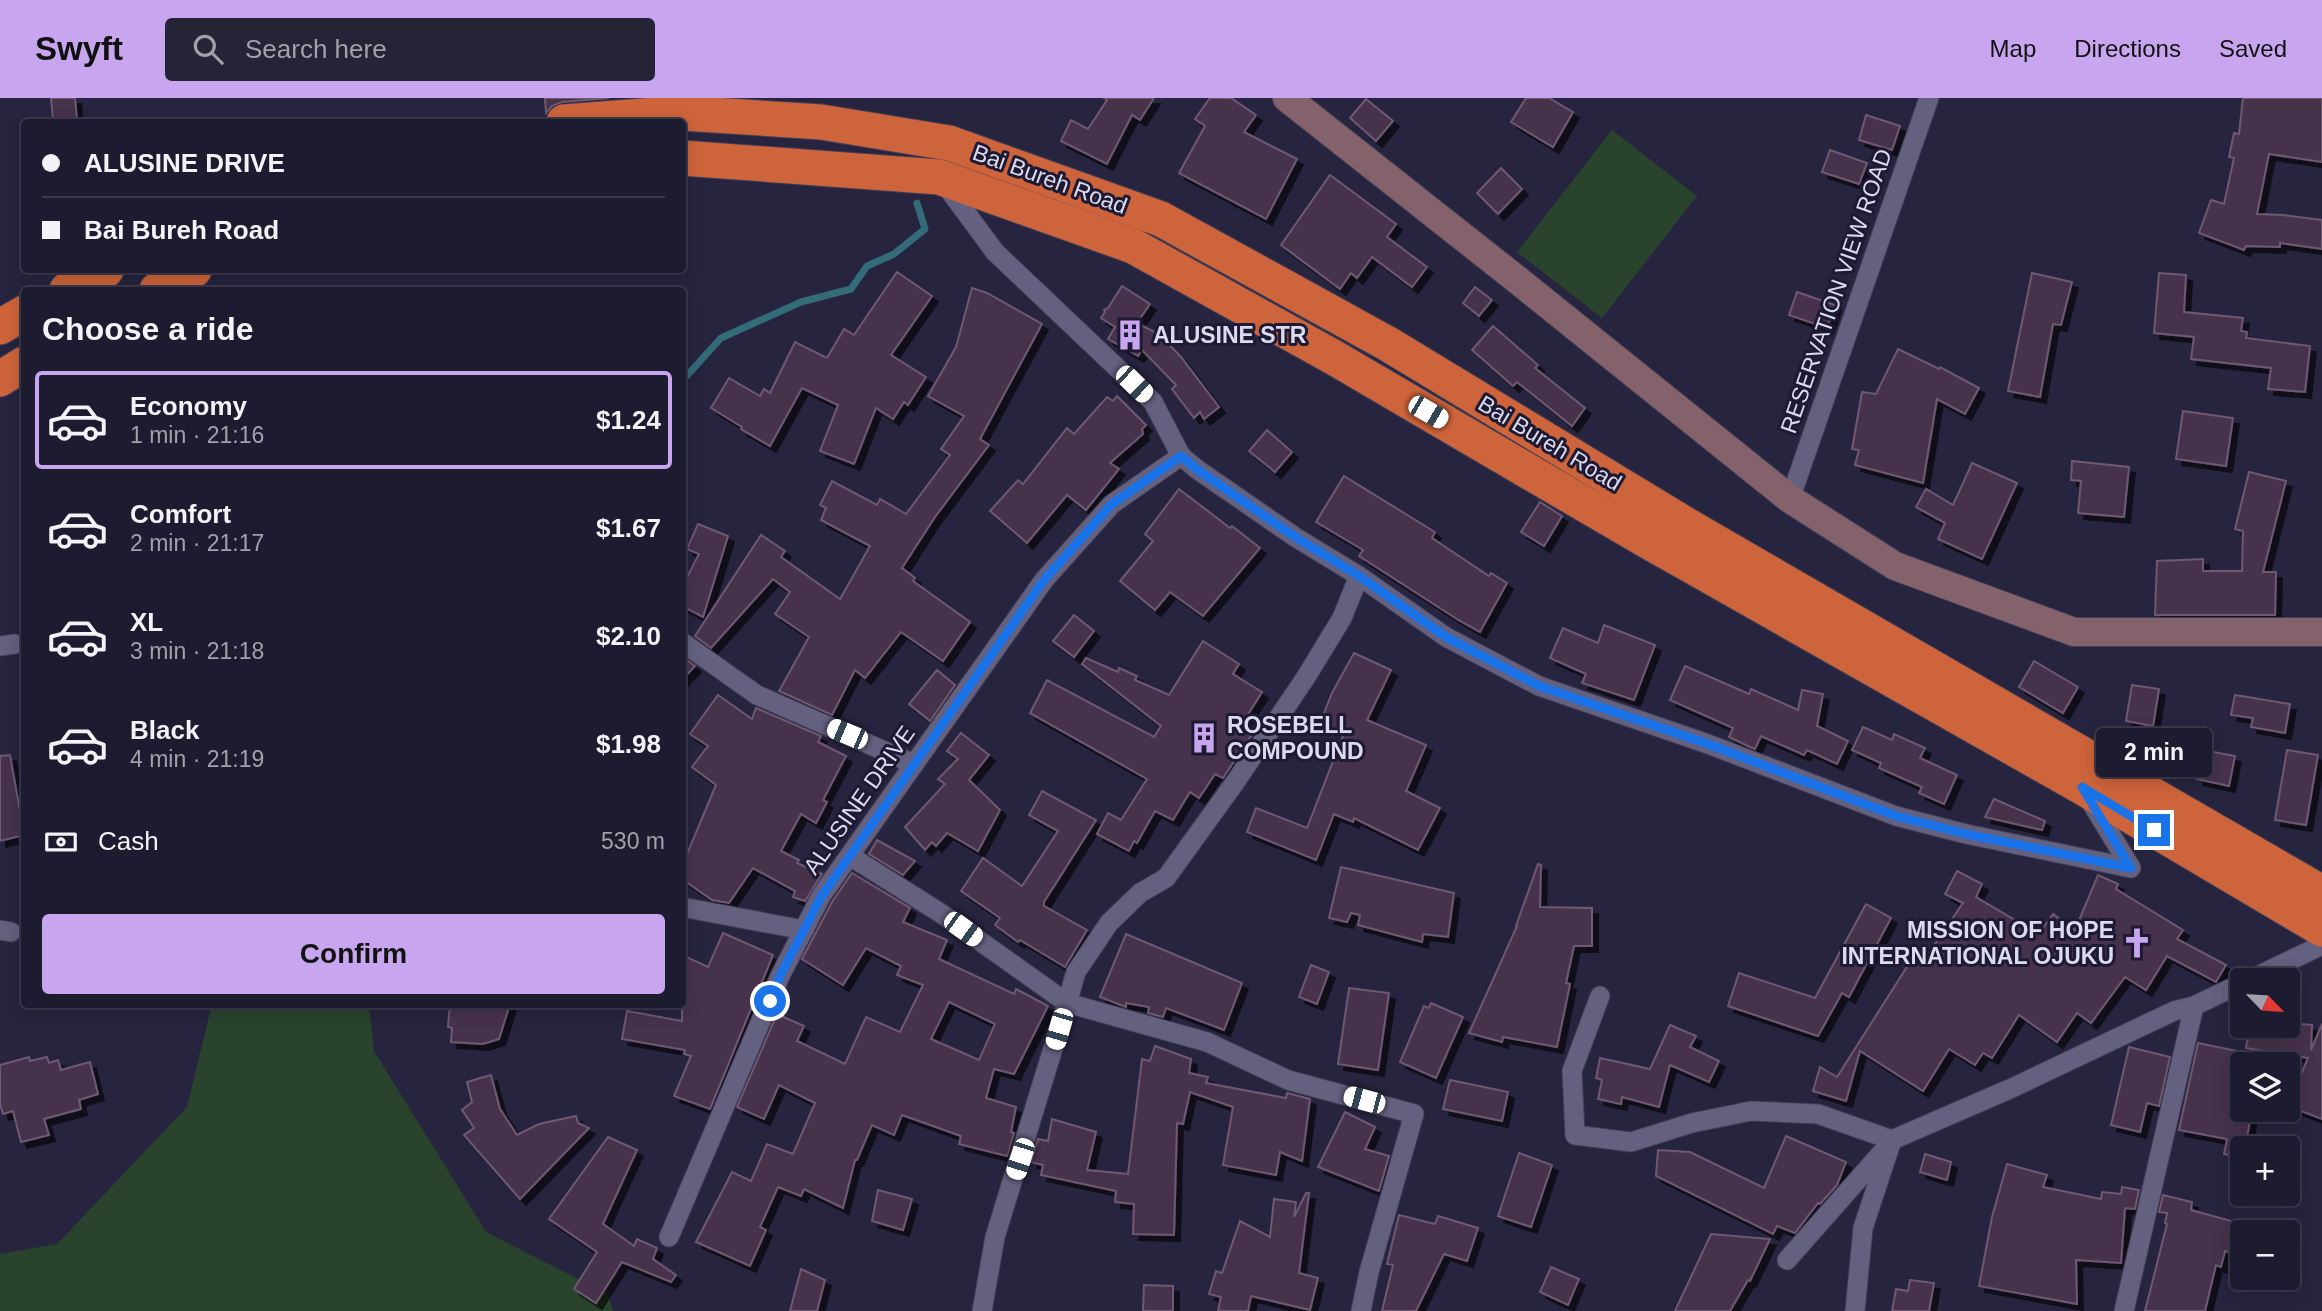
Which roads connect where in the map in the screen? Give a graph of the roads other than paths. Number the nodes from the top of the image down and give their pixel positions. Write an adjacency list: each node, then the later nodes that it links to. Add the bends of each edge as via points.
1 (1287, 98): 15 (street)
2 (1929, 98): 15 (street, RESERVATION VIEW ROAD)
3 (603, 119): 22 (highway, Bai Bureh Road, via 682,113 821,122 911,136 949,143 1161,219 1388,344 1700,533)
4 (686, 158): 5 (highway, Bai Bureh Road)
5 (939, 177): 14 (street, via 995,252 1153,402); 20 (highway, Bai Bureh Road, via 1133,247 1333,356 1644,539)
6 (100, 273): 8 (highway)
7 (188, 273): 9 (highway)
8 (73, 287)
9 (162, 287)
10 (21, 315): 11 (highway)
11 (0, 327)
12 (21, 366): 13 (highway)
13 (0, 379)
14 (1181, 456): 16 (street); 19 (street, ALUSINE DRIVE, via 1112,504 1044,580)
15 (1790, 499): 17 (street, via 1895,566 2074,632)
16 (1359, 576): 20 (street, via 1446,637 1539,686 1896,816 2131,868); 30 (street, via 1342,618 1236,781 1166,878 1140,893 1109,923 1076,972)
17 (2322, 632)
18 (686, 645): 19 (street, via 757,695)
19 (914, 764): 21 (street, ALUSINE DRIVE)
20 (2082, 787): 24 (highway, Bai Bureh Road)
21 (850, 856): 25 (street, ALUSINE DRIVE); 30 (street, via 942,914)
22 (2322, 893)
23 (686, 908): 25 (street)
24 (2322, 929)
25 (804, 930): 33 (street, ALUSINE DRIVE)
26 (2322, 945): 27 (street)
27 (2274, 968)
28 (2230, 990): 31 (street)
29 (1600, 996): 32 (street, via 1572,1071 1575,1135 1631,1142 1751,1111 1818,1114)
30 (1067, 1003): 35 (street, via 995,1237); 36 (street, via 1207,1042 1289,1080 1414,1114)
31 (2194, 1006): 32 (street, via 2174,1011); 38 (street)
32 (1892, 1140): 34 (street); 37 (street, via 1863,1228)
33 (669, 1237)
34 (1787, 1260)
35 (982, 1311)
36 (1361, 1311)
37 (1855, 1311)
38 (2124, 1311)

